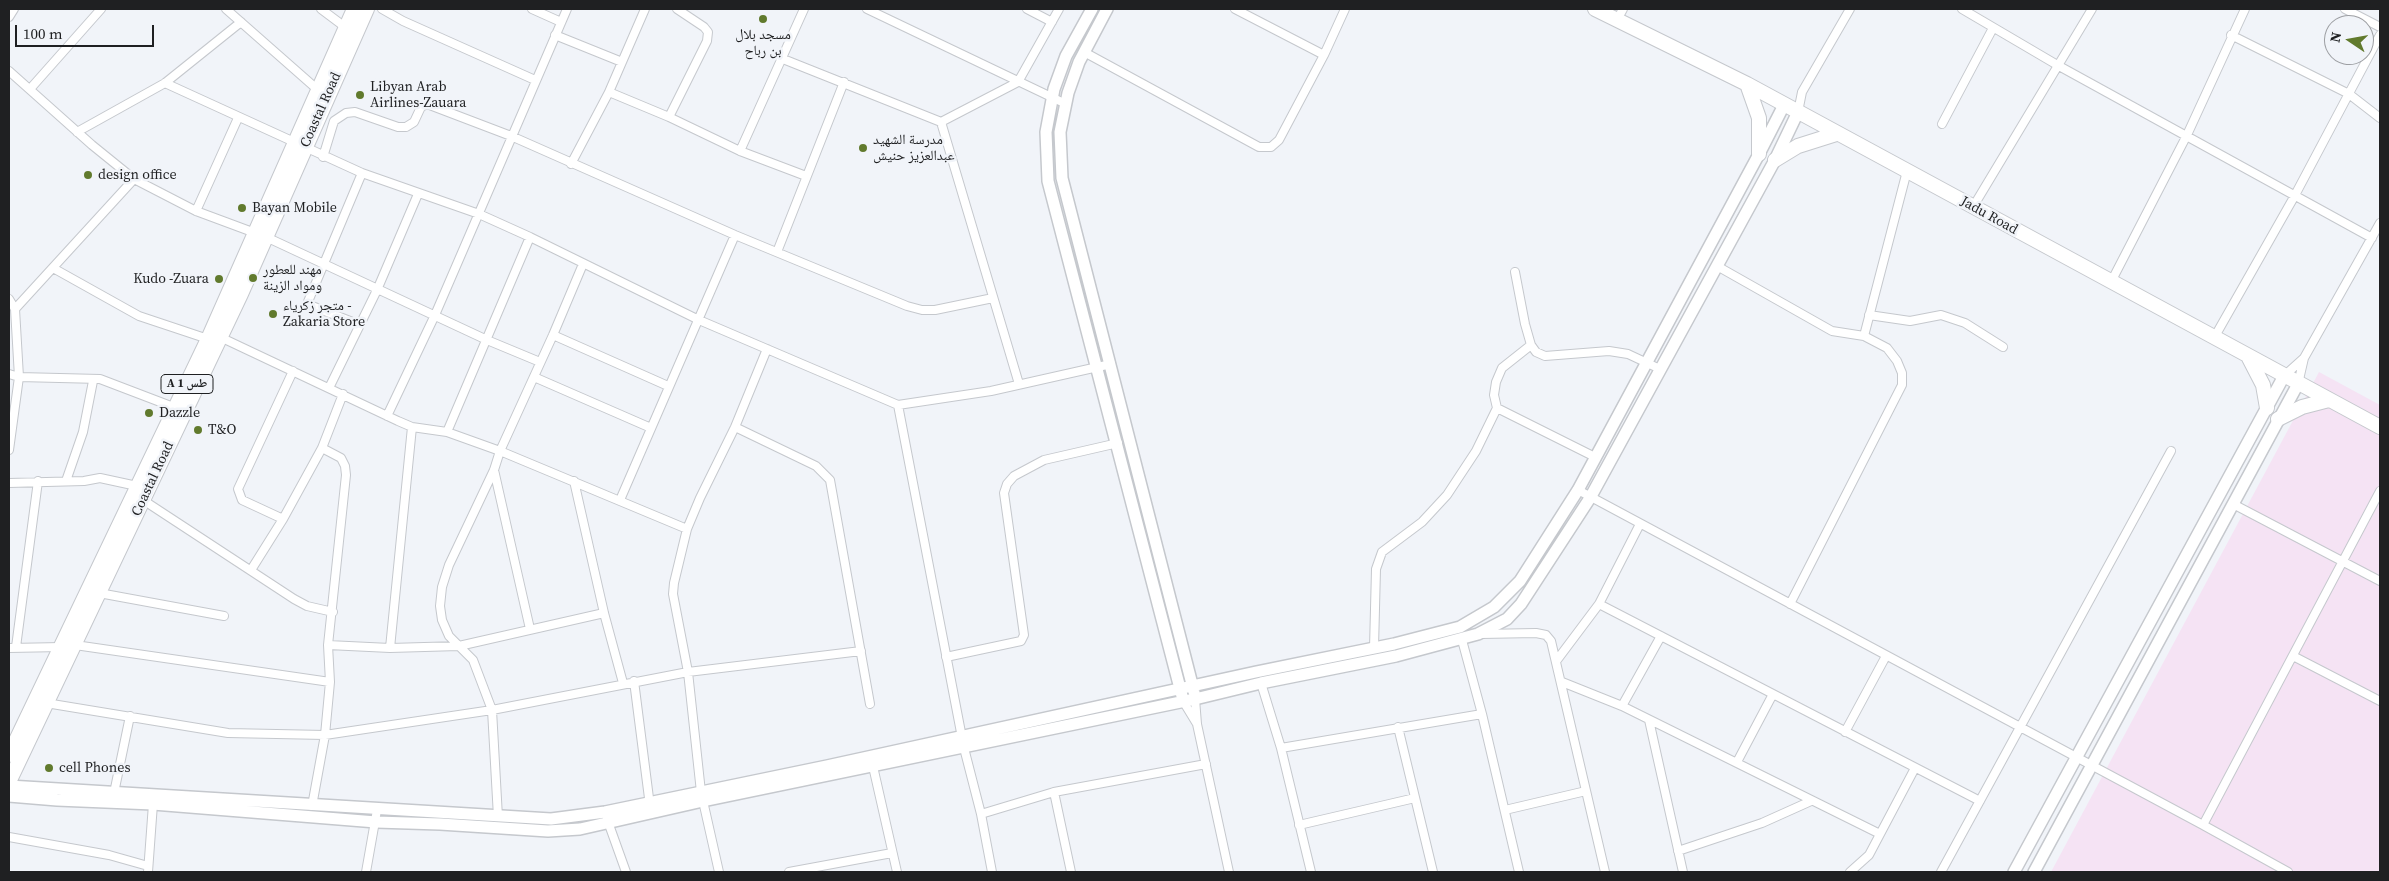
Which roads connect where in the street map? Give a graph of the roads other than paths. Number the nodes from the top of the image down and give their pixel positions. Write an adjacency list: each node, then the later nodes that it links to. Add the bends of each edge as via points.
1 (14, 9): 27 (street)
2 (101, 9): 48 (street)
3 (226, 9): 28 (street)
4 (321, 9): 31 (street)
5 (354, 9): 31 (highway, Coastal Road / A 1 طس)
6 (367, 9): 66 (highway, Coastal Road / A 1 طس)
7 (382, 9): 43 (street)
8 (532, 9): 29 (street)
9 (567, 9): 29 (street)
10 (645, 9): 40 (street)
11 (678, 9): 57 (street, via 708,32 707,41)
12 (804, 9): 39 (street)
13 (867, 9): 45 (street)
14 (1027, 9): 30 (street)
15 (1059, 9): 30 (street)
16 (1092, 9): 53 (street, via 1066,56)
17 (1107, 9): 37 (street)
18 (1235, 9): 38 (street)
19 (1346, 9): 38 (street)
20 (1595, 9): 26 (highway, Jadu Road)
21 (1850, 9): 51 (street)
22 (1962, 9): 33 (street)
23 (2092, 9): 41 (street)
24 (2245, 9): 36 (street)
25 (2345, 9): 32 (street)
26 (1620, 14): 47 (highway, Jadu Road)
27 (9, 17)
28 (242, 22): 46 (street); 49 (street)
29 (561, 22): 34 (street)
30 (1052, 22): 45 (street)
31 (346, 27): 49 (highway, Coastal Road / A 1 طس)
32 (2380, 27)
33 (1993, 28): 41 (street); 61 (street)
34 (555, 35): 40 (street); 43 (street)
35 (2380, 35): 52 (street)
36 (2231, 36): 52 (street); 64 (street)
37 (1084, 52): 38 (street, via 1259,147 1270,147 1279,140); 54 (street)
38 (1324, 55)
39 (783, 59): 44 (street); 67 (street)
40 (622, 62): 50 (street)
41 (2059, 66): 64 (street); 78 (street)
42 (9, 71): 48 (street)
43 (535, 80): 65 (street)
44 (844, 82): 60 (street); 74 (street)
45 (1018, 82): 53 (street); 60 (street)
46 (165, 83): 58 (street); 62 (street)
47 (1747, 84): 55 (highway, Jadu Road); 68 (highway, via 1759,118)
48 (30, 89): 62 (street)
49 (318, 90): 66 (highway, Coastal Road / A 1 طس)
50 (609, 92): 57 (street); 71 (street)
51 (1802, 92): 55 (street); 56 (street)
52 (2349, 94): 59 (street); 77 (street)
53 (1053, 98): 54 (street); 114 (street, via 1046,132 1048,180)
54 (1066, 104): 113 (street, via 1060,132 1062,178)
55 (1784, 105): 56 (highway, Jadu Road); 68 (street)
56 (1798, 112): 63 (highway, Jadu Road); 70 (street)
57 (669, 117): 67 (street)
58 (238, 118): 66 (street); 79 (street)
59 (2380, 118)
60 (941, 122): 95 (street)
61 (1942, 124)
62 (77, 132): 75 (street)
63 (1836, 134): 70 (highway, via 1798,146); 72 (highway, Jadu Road)
64 (2187, 135): 77 (street); 92 (street)
65 (511, 136): 69 (street, via 427,104 421,107 414,122 406,127 355,112 346,113 334,120); 71 (street); 80 (street)
66 (299, 144): 69 (street); 82 (highway, Coastal Road / A 1 طس)
67 (740, 151): 74 (street)
68 (1759, 154): 112 (street)
69 (323, 157): 73 (street)
70 (1775, 160): 89 (street)
71 (571, 164): 83 (street)
72 (1907, 171): 78 (highway, Jadu Road); 98 (street)
73 (362, 173): 76 (street); 87 (street)
74 (806, 176): 86 (street)
75 (134, 179): 79 (street); 90 (street)
76 (418, 194): 80 (street); 93 (street)
77 (2294, 197): 85 (street); 104 (street)
78 (1973, 207): 92 (highway, Jadu Road)
79 (196, 211): 82 (street)
80 (479, 214): 84 (street); 97 (street)
81 (2380, 223): 85 (street)
82 (260, 235): 87 (street); 103 (highway, Coastal Road / A 1 طس)
83 (735, 235): 86 (street); 99 (street)
84 (530, 237): 88 (street); 105 (street)
85 (2372, 238): 110 (street)
86 (777, 252): 95 (street, via 922,310)
87 (325, 264): 93 (street); 100 (street, via 307,304)
88 (583, 264): 99 (street); 101 (street)
89 (1717, 266): 102 (street, via 1832,331); 115 (street)
90 (53, 268): 96 (street); 103 (street, via 139,316)
91 (1515, 272): 106 (street)
92 (2111, 282): 104 (highway, Jadu Road)
93 (377, 290): 97 (street); 100 (street)
94 (9, 298): 96 (street)
95 (993, 298): 122 (street)
96 (15, 309): 120 (street)
97 (434, 315): 105 (street); 132 (street)
98 (1869, 315): 102 (street); 107 (street, via 1910,321 1941,315 1965,323)
99 (699, 320): 108 (street); 124 (street)
100 (360, 325): 125 (street)
101 (553, 335): 111 (street); 124 (street)
102 (1864, 336): 166 (street, via 1887,348 1902,373 1902,385)
103 (214, 338): 116 (street); 129 (highway, Coastal Road / A 1 طس); 155 (highway, Coastal Road / A 1 طس)
104 (2214, 338): 109 (highway, Jadu Road)
105 (487, 340): 111 (street); 139 (street)
106 (1530, 345): 112 (street, via 1545,356 1609,351); 130 (street, via 1502,368 1494,395)
107 (2002, 347)
108 (767, 350): 128 (street); 135 (street)
109 (2247, 355): 118 (highway, Jadu Road); 131 (highway, via 2261,380)
110 (2304, 358): 118 (street); 123 (street)
111 (540, 362): 119 (street)
112 (1648, 362): 115 (street); 145 (street)
113 (1111, 364): 114 (street); 191 (street)
114 (1098, 367): 122 (street); 140 (street)
115 (1660, 369): 154 (street)
116 (293, 371): 125 (street); 158 (street, via 238,489 242,500)
117 (9, 374): 120 (street)
118 (2284, 376): 123 (highway, Jadu Road); 131 (street)
119 (534, 377): 137 (street); 143 (street)
120 (19, 378): 121 (street); 136 (street)
121 (93, 380): 129 (street, via 107,380); 148 (street, via 83,432)
122 (1019, 384): 128 (street)
123 (2298, 384): 127 (highway, Jadu Road); 133 (street)
124 (668, 386): 137 (street)
125 (329, 388): 126 (street)
126 (343, 394): 132 (street); 141 (street)
127 (2329, 400): 133 (highway, via 2302,407); 138 (highway, Jadu Road)
128 (898, 405): 183 (street)
129 (176, 408): 151 (highway, Coastal Road / A 1 طس)
130 (1497, 408): 145 (street); 179 (street, via 1476,451 1447,495 1422,522 1382,552 1376,569)
131 (2267, 408): 212 (street)
132 (388, 416): 134 (street)
133 (2278, 419): 157 (street)
134 (412, 426): 139 (street); 178 (street)
135 (735, 427): 160 (street); 180 (street, via 816,466 830,480)
136 (10, 428): 142 (street)
137 (651, 428): 156 (street)
138 (2380, 428)
139 (446, 432): 143 (street)
140 (1118, 443): 183 (street, via 1044,460 1010,480 1004,493 1024,636 1021,641); 192 (street)
141 (322, 448): 158 (street); 167 (street, via 341,458 346,475)
142 (9, 450)
143 (500, 451): 146 (street); 149 (street)
144 (2171, 451): 206 (street)
145 (1596, 457): 152 (street)
146 (494, 470): 170 (street); 176 (street, via 449,565 442,587 442,620 449,636)
147 (38, 481): 148 (street); 150 (street); 177 (street)
148 (66, 481): 151 (street, via 100,478)
149 (574, 481): 156 (street); 168 (street)
150 (9, 483)
151 (137, 486): 175 (highway, Coastal Road / A 1 طس)
152 (1578, 490): 154 (street); 179 (street, via 1520,581 1494,607 1460,627)
153 (2380, 490): 161 (street)
154 (1590, 498): 159 (street); 171 (street, via 1522,604 1507,619)
155 (143, 500): 162 (street); 164 (highway, Coastal Road / A 1 طس)
156 (620, 500): 160 (street)
157 (2233, 504): 161 (street); 216 (street)
158 (283, 519): 162 (street)
159 (1640, 524): 165 (street); 166 (street)
160 (687, 529): 185 (street, via 673,594)
161 (2342, 562): 163 (street); 182 (street)
162 (251, 570): 167 (street, via 307,606)
163 (2380, 581)
164 (99, 593): 169 (street); 175 (highway, Coastal Road / A 1 طس)
165 (1599, 604): 172 (street); 184 (street)
166 (1790, 604): 181 (street)
167 (333, 612): 174 (street)
168 (604, 614): 170 (street); 189 (street)
169 (224, 616)
170 (530, 629): 176 (street)
171 (1478, 634): 173 (street); 184 (street, via 1546,635)
172 (1661, 636): 193 (street); 199 (street)
173 (1462, 640): 190 (street); 201 (street)
174 (328, 645): 178 (street); 187 (street)
175 (69, 646): 177 (street); 187 (street); 197 (highway, Coastal Road / A 1 طس); 211 (highway, Coastal Road / A 1 طس)
176 (459, 646): 178 (street); 200 (street, via 473,660)
177 (13, 647)
178 (390, 648)
179 (1374, 648): 191 (street)
180 (861, 651): 185 (street); 198 (street)
181 (1886, 656): 206 (street); 207 (street)
182 (2293, 656): 196 (street); 238 (street)
183 (946, 657): 209 (street)
184 (1557, 660): 188 (street)
185 (688, 672): 186 (street); 224 (street)
186 (634, 681): 189 (street); 230 (street)
187 (330, 682): 208 (street)
188 (1562, 682): 199 (street); 220 (street)
189 (623, 683): 200 (street)
190 (1260, 683): 194 (street); 210 (street)
191 (1193, 686): 192 (street); 194 (street)
192 (1180, 689): 195 (street); 209 (street)
193 (1773, 694): 207 (street); 214 (street)
194 (1195, 699): 195 (street); 204 (street)
195 (1183, 701): 204 (street); 209 (street)
196 (2380, 701)
197 (46, 703): 202 (street); 218 (highway, Coastal Road / A 1 طس)
198 (870, 704)
199 (1622, 706): 203 (street)
200 (492, 710): 208 (street); 234 (street)
201 (1482, 714): 205 (street); 232 (street)
202 (130, 716): 208 (street, via 228,733); 222 (street)
203 (1648, 720): 214 (street); 241 (street)
204 (1197, 724): 215 (street)
205 (1398, 727): 210 (street); 225 (street)
206 (2021, 728): 212 (street); 227 (street)
207 (1845, 732): 217 (street)
208 (325, 734): 229 (street)
209 (963, 742): 213 (street); 233 (street)
210 (1282, 748): 237 (street)
211 (9, 755)
212 (2076, 757): 216 (street); 260 (street)
213 (872, 761): 224 (street); 242 (street)
214 (1737, 762): 226 (street)
215 (1206, 764): 221 (street); 252 (street)
216 (2092, 766): 238 (street); 261 (street)
217 (1915, 768): 227 (street); 239 (street)
218 (9, 782)
219 (9, 786): 222 (street)
220 (1586, 791): 232 (street); 256 (street)
221 (1054, 792): 233 (street); 251 (street)
222 (114, 793): 229 (street)
223 (9, 796): 228 (street)
224 (702, 796): 230 (street); 247 (street)
225 (1415, 798): 237 (street); 254 (street)
226 (1811, 801): 239 (street); 241 (street)
227 (1980, 802): 259 (street)
228 (153, 804): 236 (street); 243 (street)
229 (312, 806): 231 (street)
230 (651, 808): 235 (street)
231 (377, 810): 234 (street); 236 (street)
232 (1505, 810): 255 (street)
233 (982, 814): 250 (street)
234 (498, 817): 235 (street)
235 (606, 818): 236 (street, via 580,829 548,831); 246 (street)
236 (376, 822): 245 (street)
237 (1300, 825): 253 (street)
238 (2203, 825): 262 (street)
239 (1880, 834): 258 (street, via 1869,855)
240 (9, 837): 243 (street, via 110,855)
241 (1678, 851): 257 (street)
242 (892, 853): 244 (street); 249 (street)
243 (148, 869)
244 (810, 871): 248 (street)
245 (366, 872)
246 (626, 872)
247 (719, 872)
248 (789, 872)
249 (897, 872)
250 (992, 872)
251 (1071, 872)
252 (1229, 872)
253 (1310, 872)
254 (1433, 872)
255 (1519, 872)
256 (1605, 872)
257 (1683, 872)
258 (1850, 872)
259 (1941, 872)
260 (2014, 872)
261 (2034, 872)
262 (2288, 872)

